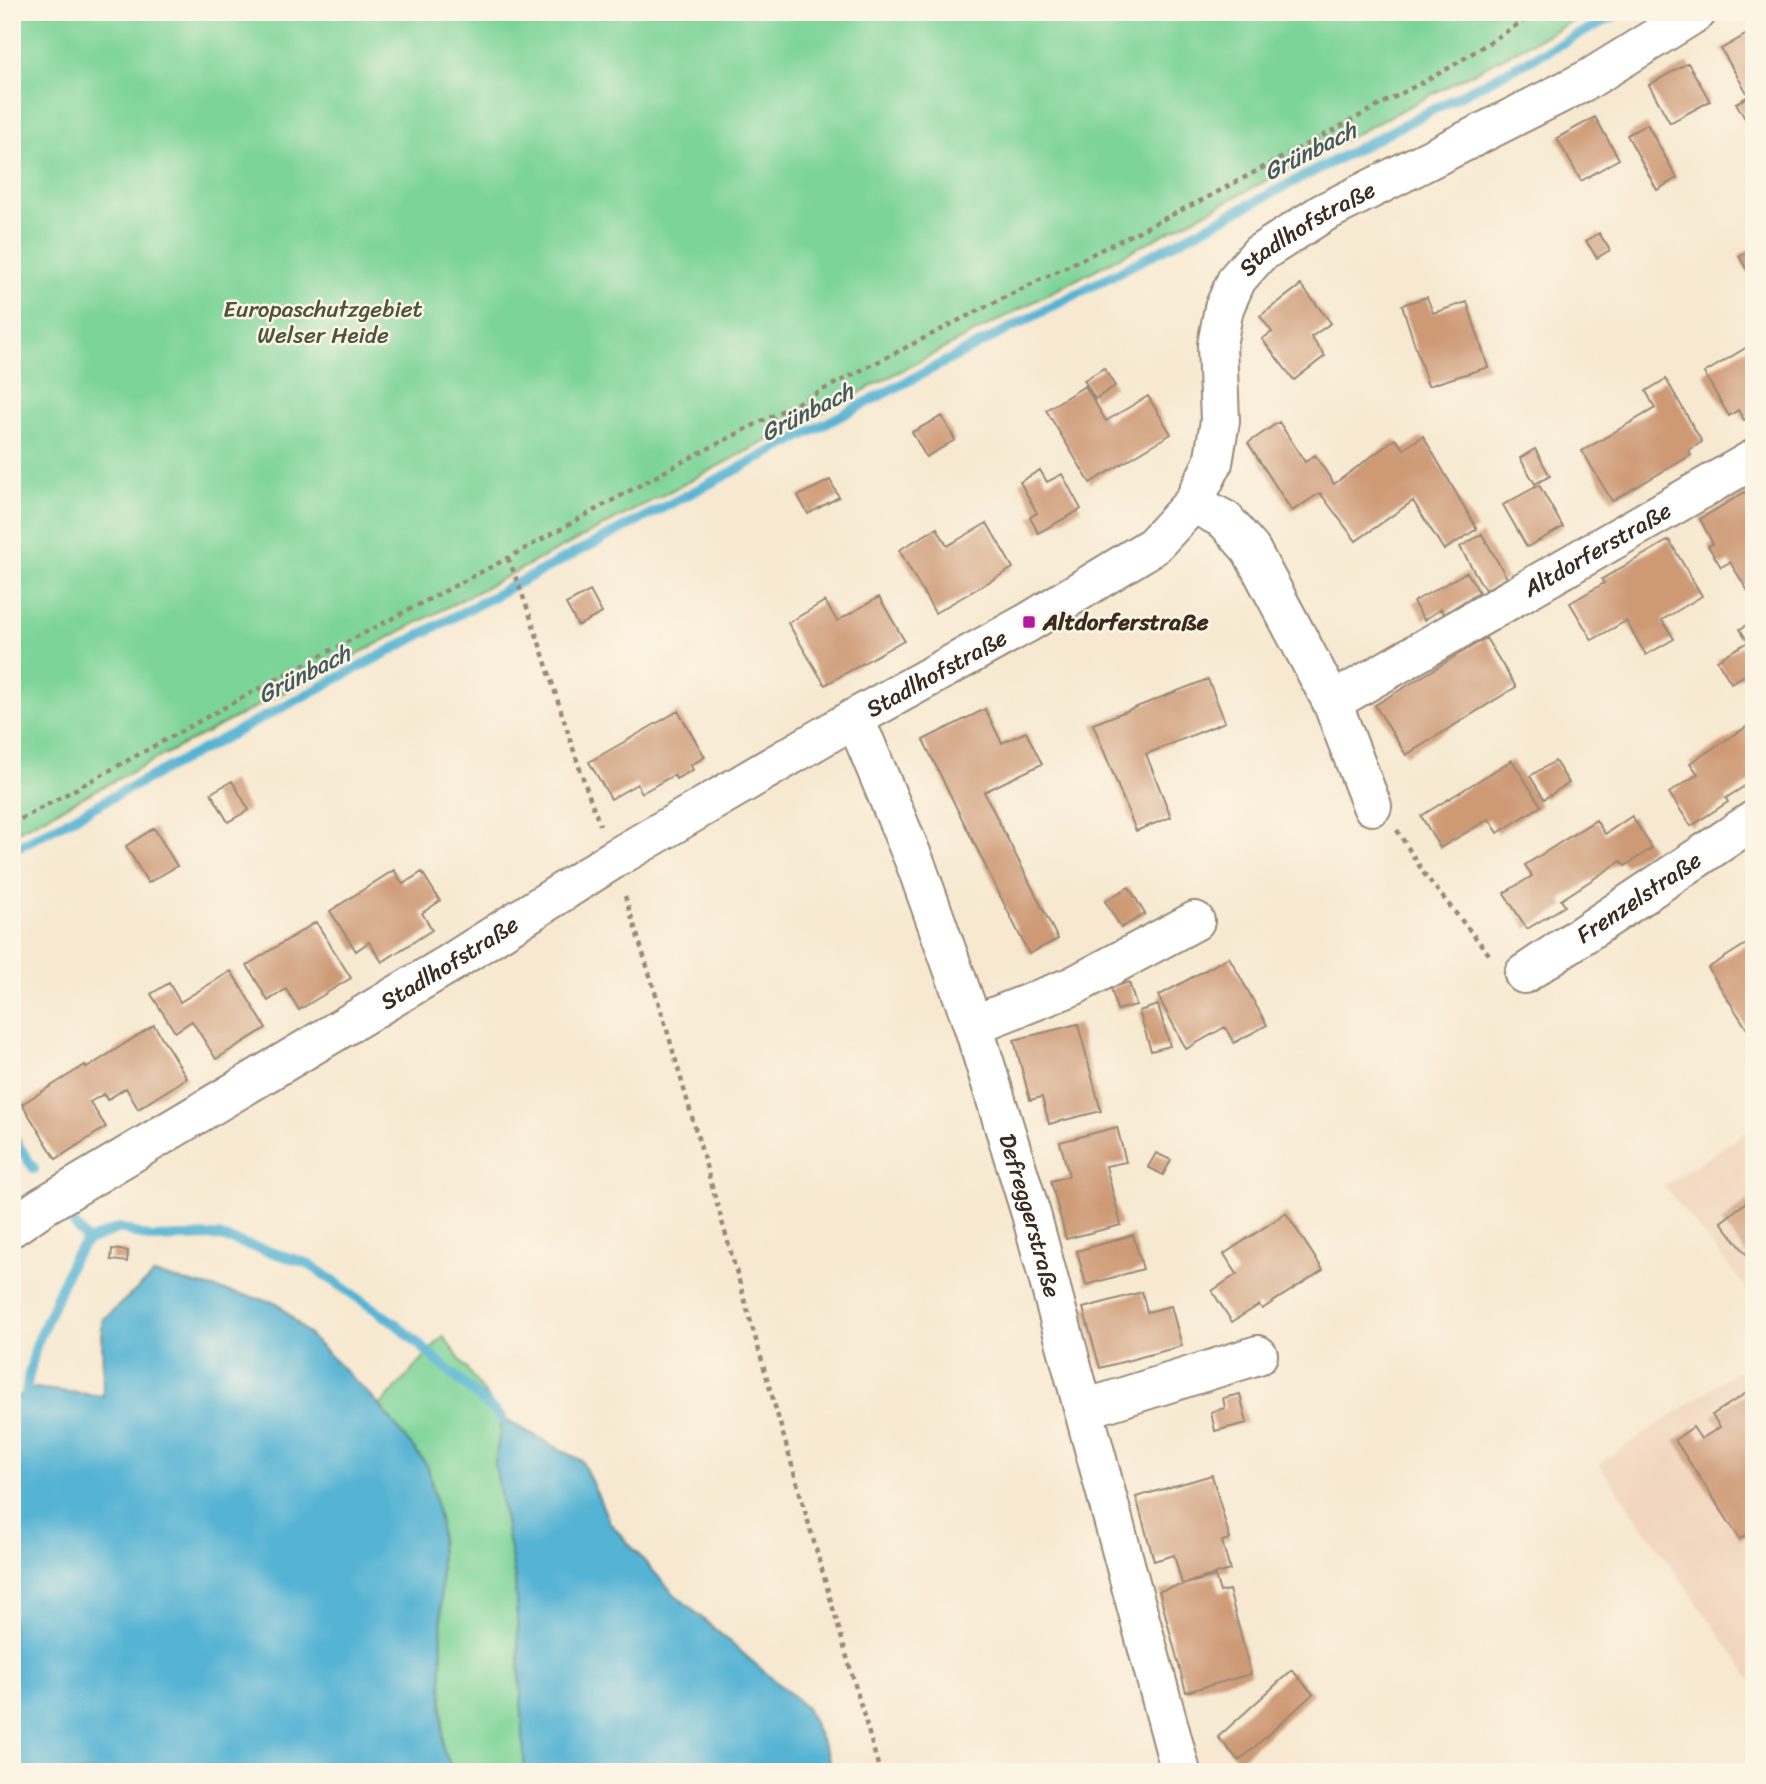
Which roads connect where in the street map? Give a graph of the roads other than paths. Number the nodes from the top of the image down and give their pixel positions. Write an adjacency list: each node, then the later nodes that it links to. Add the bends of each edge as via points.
1 (1697, 12): 3 (street, Stadlhofstraße, via 1589,79 1323,213 1259,254 1237,279 1224,308 1217,345 1220,421 1213,463)
2 (1754, 458): 4 (street, Altdorferstraße)
3 (1193, 503): 4 (street, via 1225,520 1251,550); 5 (street, Stadlhofstraße, via 1153,546 1029,622)
4 (1332, 702): 6 (street)
5 (853, 719): 10 (street, Defreggerstraße, via 916,865); 11 (street, Stadlhofstraße, via 614,859 449,964)
6 (1372, 806)
7 (1754, 820): 9 (street, Frenzelstraße)
8 (1195, 921): 10 (street, via 1073,986)
9 (1524, 974)
10 (973, 1025): 13 (street, Defreggerstraße)
11 (12, 1227)
12 (1258, 1355): 13 (street)
13 (1085, 1409): 14 (street, Defreggerstraße)
14 (1181, 1772)

